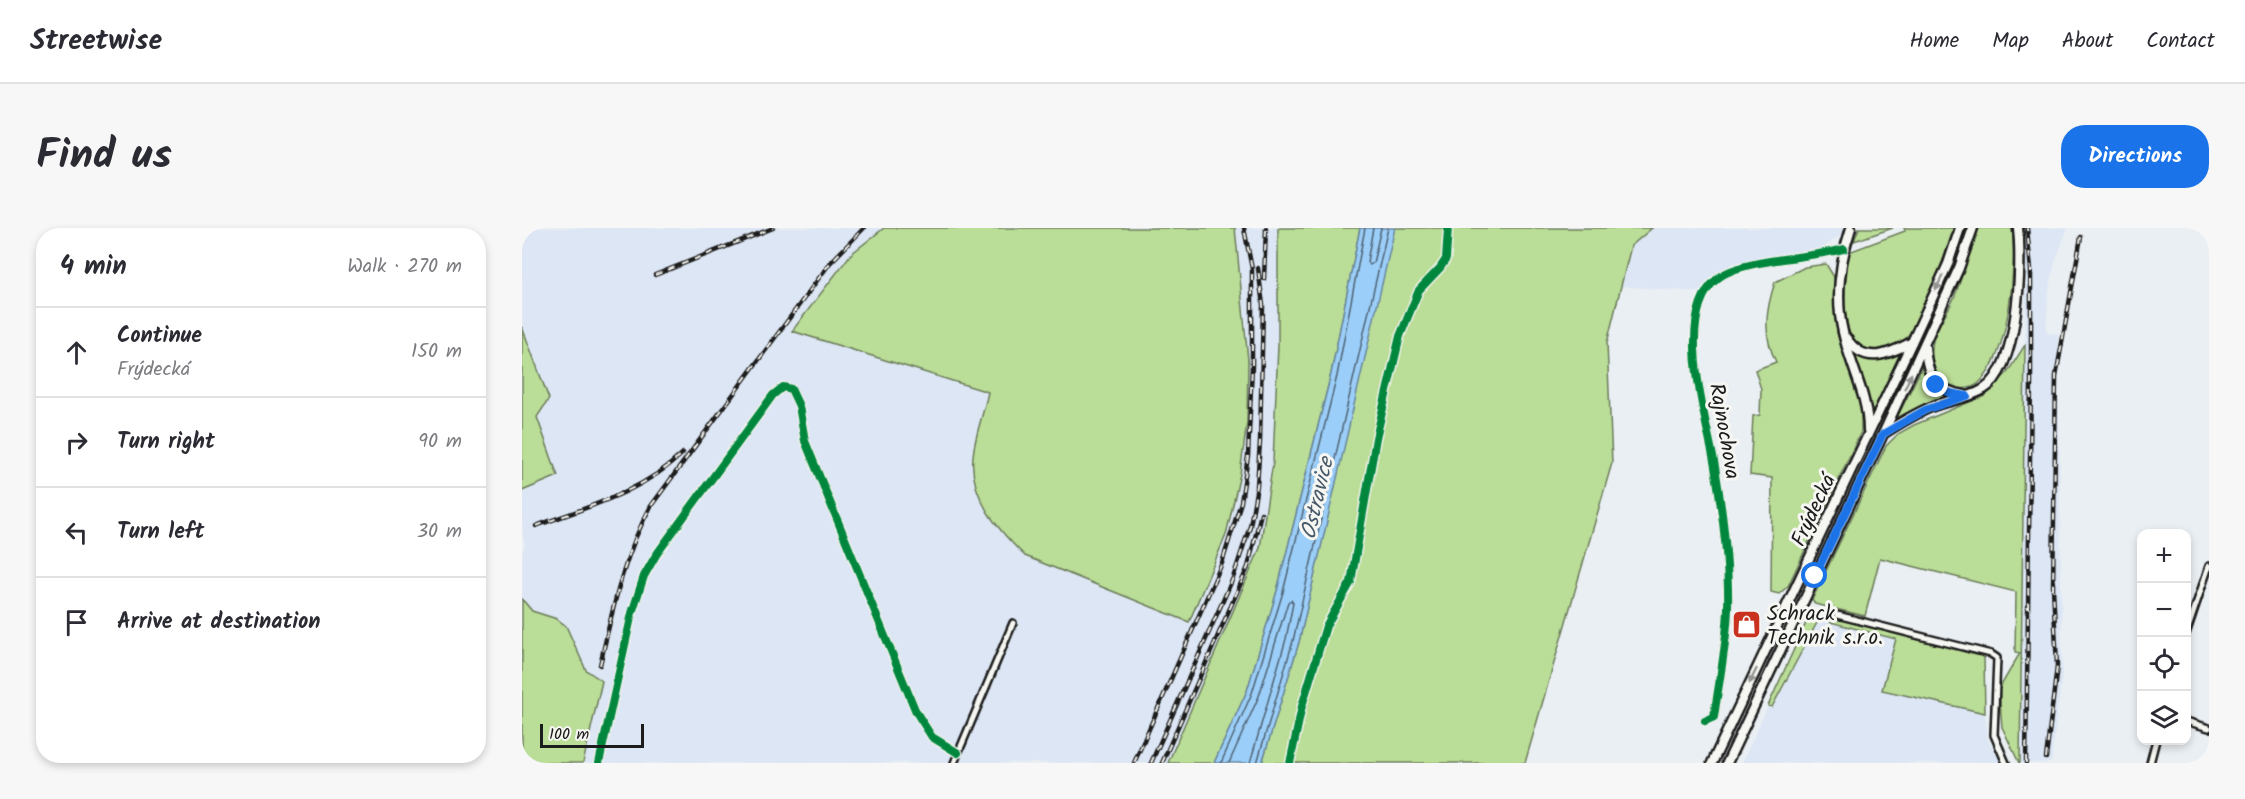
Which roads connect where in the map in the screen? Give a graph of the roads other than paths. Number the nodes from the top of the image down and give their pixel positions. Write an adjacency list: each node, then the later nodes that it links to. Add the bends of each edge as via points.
1 (1851, 228): 5 (main road)
2 (1960, 228): 7 (main road, Frýdecká, one-way to 7)
3 (1973, 228): 8 (main road, Frýdecká)
4 (2018, 228): 9 (main road, via 2018,293 2006,352 1989,385)
5 (1844, 249): 6 (main road, via 1840,296); 16 (street, Rajnochova, via 1729,271 1713,282 1701,300 1695,358 1697,381 1715,468 1728,608 1714,717)
6 (1843, 332): 7 (main road, via 1856,350 1871,356); 10 (main road, via 1864,397)
7 (1912, 342): 10 (main road, Frýdecká)
8 (1924, 344): 9 (main road, via 1931,380 1944,390); 11 (main road, Frýdecká, one-way to 8)
9 (1967, 396): 11 (main road, via 1925,410)
10 (1868, 433): 23 (main road, Frýdecká, one-way to 23)
11 (1883, 434): 24 (main road, Frýdecká)
12 (2209, 566): 14 (street)
13 (1837, 615): 25 (street, via 1997,658 1994,735)
14 (2191, 622)
15 (1013, 623): 20 (street)
16 (1705, 721)
17 (2191, 722): 18 (street)
18 (2209, 728)
19 (2155, 745): 26 (street)
20 (958, 753): 21 (street, via 932,737 916,712 805,441 796,397 783,387 649,567 632,613); 22 (street)
21 (599, 763)
22 (954, 763)
23 (1712, 763)
24 (1726, 763)
25 (2006, 763)
26 (2150, 763)

